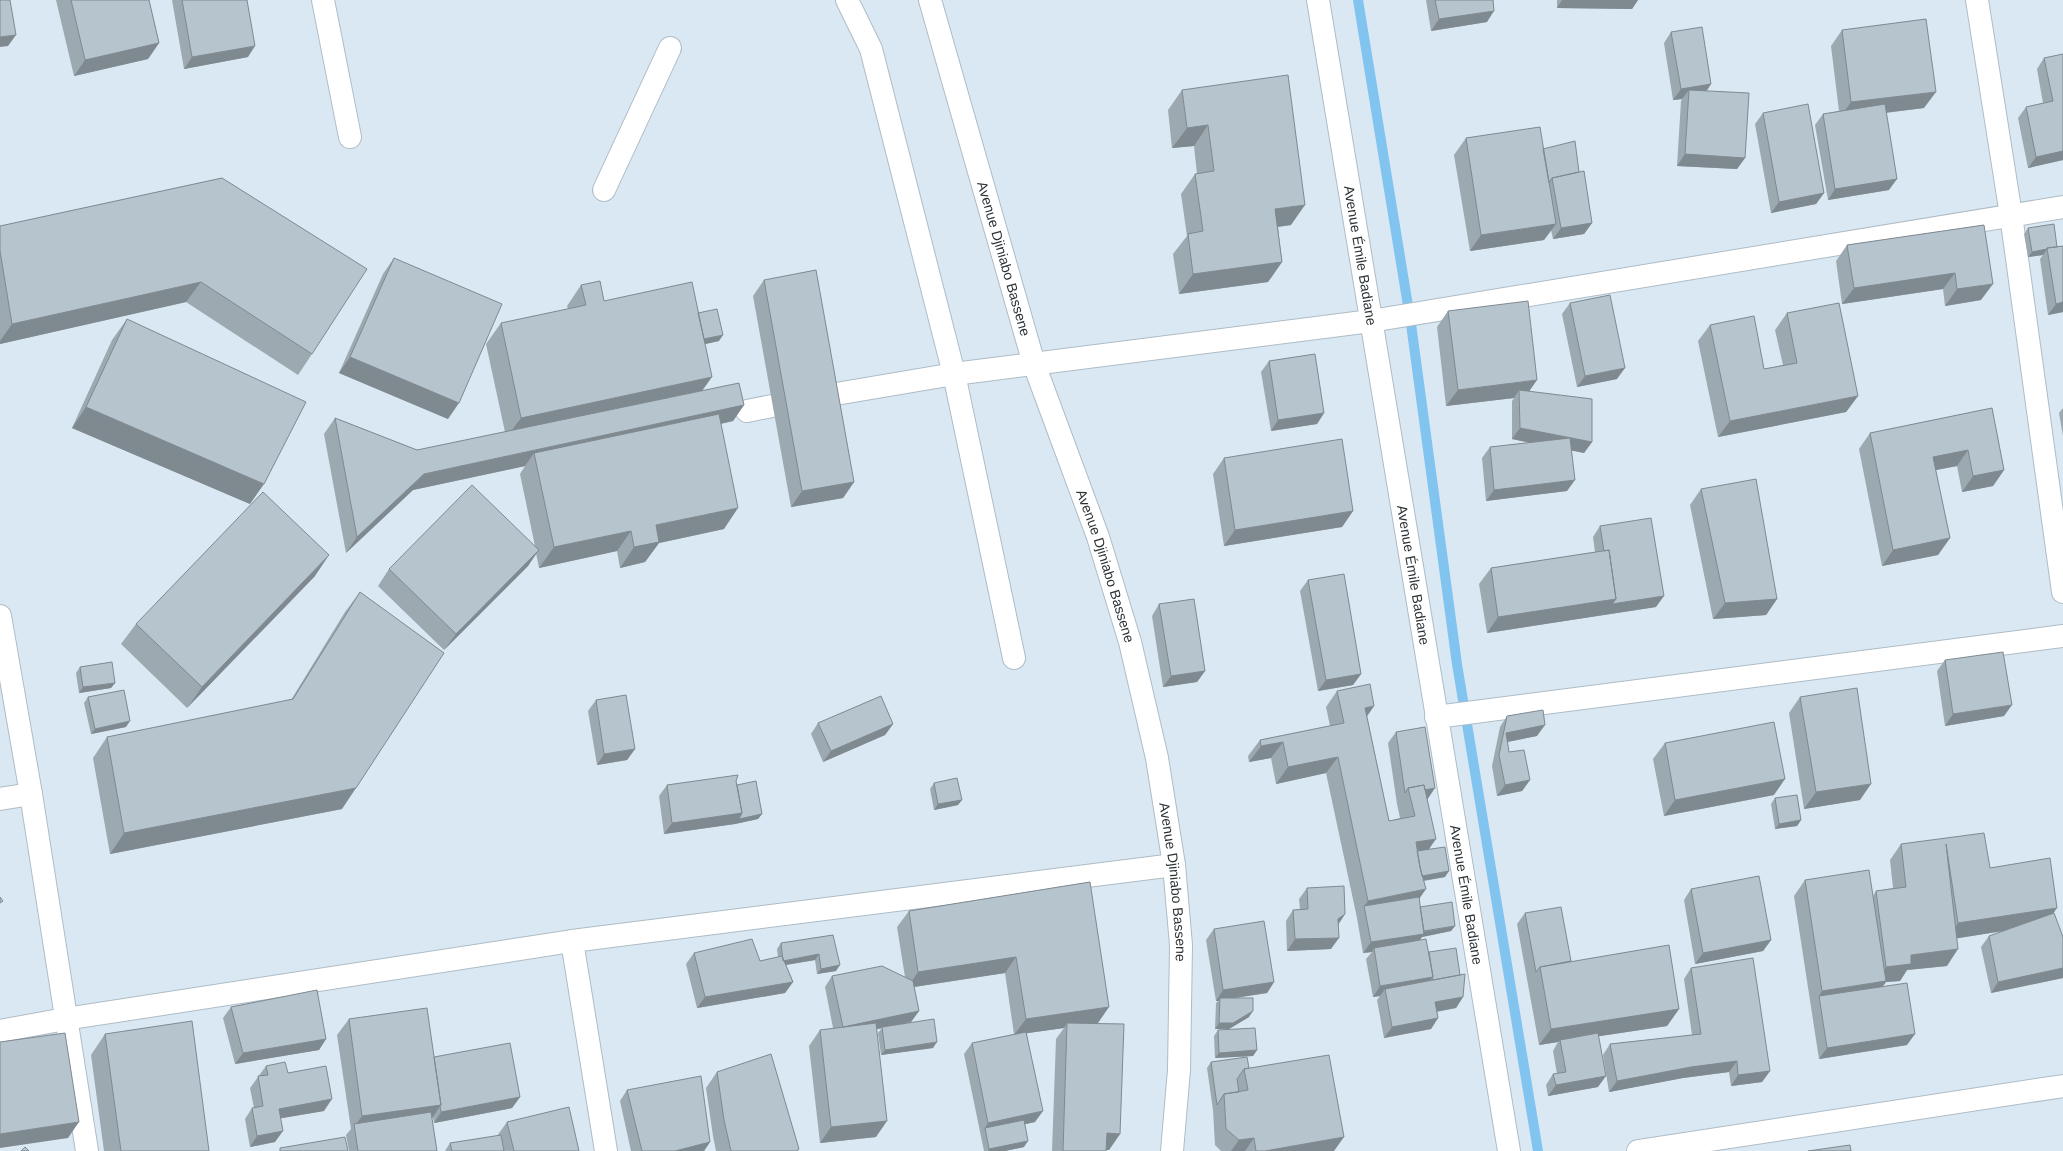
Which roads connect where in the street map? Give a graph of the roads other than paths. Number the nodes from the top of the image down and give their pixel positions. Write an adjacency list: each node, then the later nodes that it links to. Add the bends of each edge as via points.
1 (323, 0): 7 (street)
2 (847, 0): 13 (street, via 871,49)
3 (930, 0): 12 (street, Avenue Djiniabo Bassene)
4 (1318, 0): 11 (street, Avenue Émile Badiane)
5 (1977, 0): 10 (street)
6 (670, 48): 8 (street)
7 (350, 137)
8 (604, 190)
9 (2063, 207): 10 (street)
10 (2010, 216): 11 (street); 17 (street)
11 (1371, 321): 12 (street); 21 (street, Avenue Émile Badiane)
12 (1034, 364): 13 (street); 24 (street, Avenue Djiniabo Bassene, via 1098,537 1130,642 1157,758)
13 (954, 374): 14 (street); 20 (street)
14 (824, 396)
15 (772, 406): 16 (street)
16 (747, 411)
17 (2063, 592)
18 (0, 616): 22 (street)
19 (2063, 636): 21 (street)
20 (1014, 658)
21 (1436, 717): 32 (street, Avenue Émile Badiane)
22 (31, 794): 23 (street); 26 (street)
23 (0, 799)
24 (1174, 865): 25 (street); 31 (street, Avenue Djiniabo Bassene, via 1181,945 1181,1011)
25 (572, 941): 26 (street); 30 (street)
26 (65, 1019): 27 (street); 29 (street)
27 (0, 1031)
28 (2063, 1086): 33 (street)
29 (87, 1151)
30 (606, 1151)
31 (1172, 1151)
32 (1509, 1151)
33 (1638, 1151)

